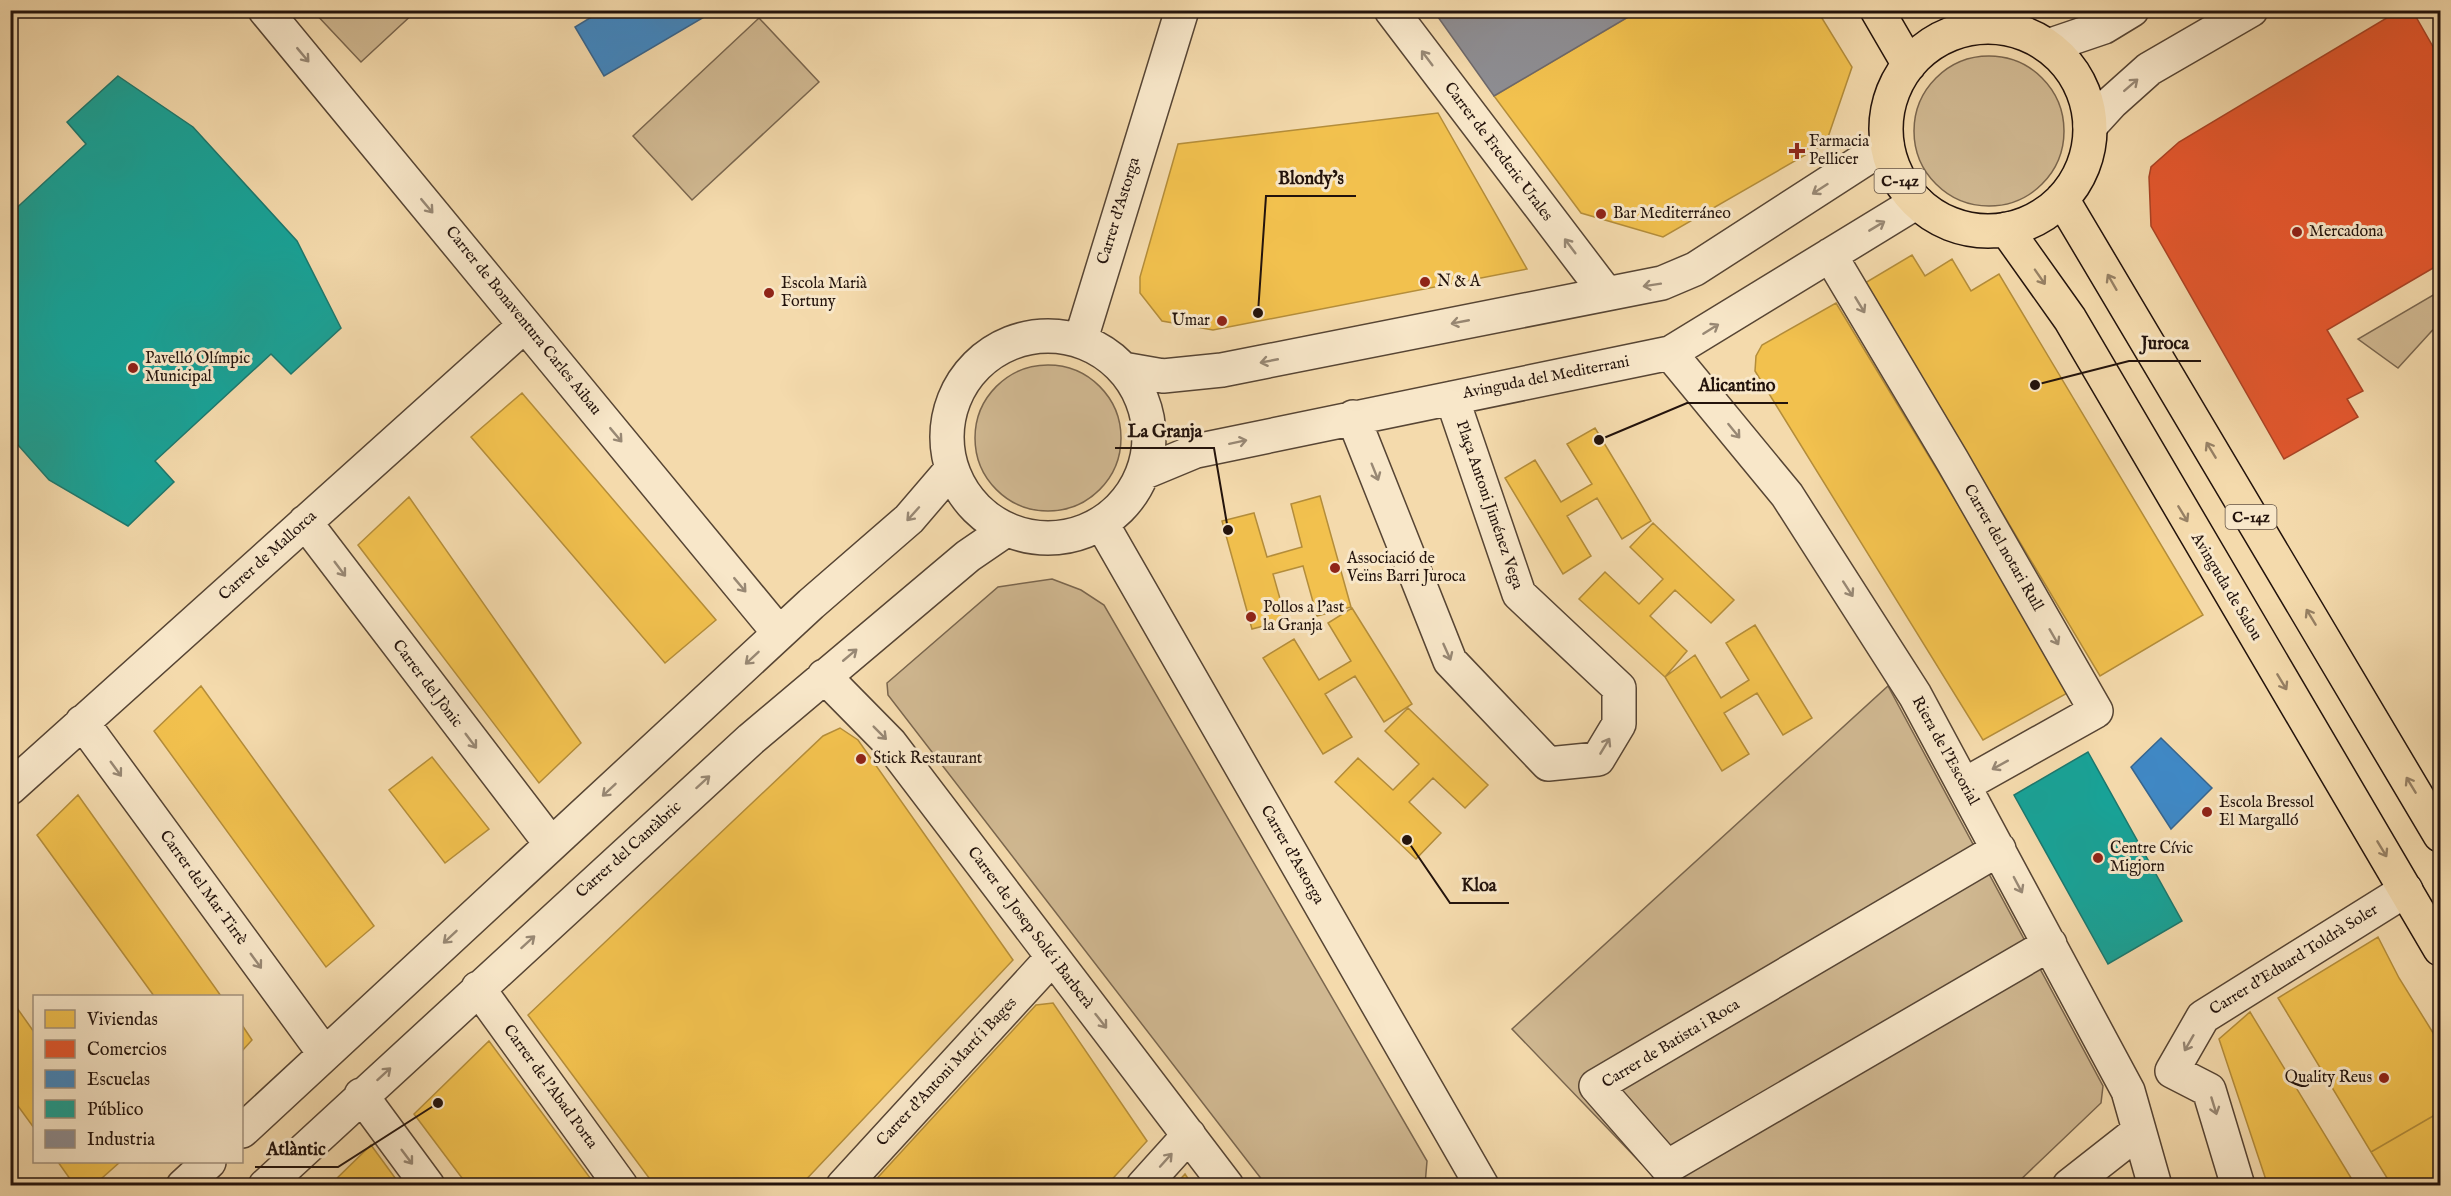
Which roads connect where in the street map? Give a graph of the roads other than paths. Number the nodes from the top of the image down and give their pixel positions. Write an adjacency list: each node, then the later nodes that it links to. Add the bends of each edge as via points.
1 (265, 10): 19 (street, Carrer de Bonaventura Carles Aibau, one-way to 19)
2 (1165, 10): 11 (street, Carrer d'Astorga)
3 (1182, 10): 11 (street, Carrer d'Astorga)
4 (1391, 10): 18 (street, Carrer de Frederic Urales, one-way to 4)
5 (1877, 10): 10 (main road)
6 (2132, 10): 9 (street, via 2104,27)
7 (2251, 10): 12 (street, one-way to 7, via 2149,69)
8 (1957, 20): 9 (main road, C-14z, via 2001,29); 10 (main road, C-14z)
9 (2048, 46): 12 (main road, C-14z, via 2078,81)
10 (1909, 65): 13 (main road, C-14z, via 1887,111)
11 (1158, 84): 20 (street, Carrer d'Astorga)
12 (2090, 126): 14 (main road, C-14z, via 2083,166)
13 (1887, 146): 15 (main road, C-14z, via 1894,171); 18 (street, one-way to 18, via 1695,269 1662,283)
14 (2062, 199): 16 (main road, C-14z, via 2037,218); 35 (main road, C-14z, one-way to 14)
15 (1917, 202): 16 (main road, C-14z, via 1939,219 1965,228); 17 (street, Avinguda del Mediterrani, one-way to 15)
16 (2006, 230): 38 (main road, Avinguda de Salou, one-way to 38, via 2070,319)
17 (1830, 255): 21 (street, Avinguda del Mediterrani, one-way to 17); 33 (street, Carrer del notari Rull, one-way to 33, via 2096,711)
18 (1606, 293): 22 (street, one-way to 22, via 1222,370 1163,376)
19 (525, 325): 27 (street, Carrer de Mallorca); 30 (street, Carrer de Bonaventura Carles Aibau, one-way to 30)
20 (1081, 339): 22 (street); 25 (street, via 1034,338 1002,347 973,369 949,412 946,432)
21 (1670, 353): 23 (street, Avinguda del Mediterrani); 33 (street, Riera de l'Escorial, one-way to 33, via 1787,495 1915,695)
22 (1123, 369): 26 (street, via 1147,416 1149,448)
23 (1452, 398): 24 (street, Avinguda del Mediterrani); 24 (street, Plaça Antoni Jiménez Vega, one-way to 23, via 1450,661 1548,764 1598,759 1619,724 1619,688 1519,594)
24 (1353, 417): 26 (street, Avinguda del Mediterrani, one-way to 24, via 1196,451)
25 (951, 470): 29 (street, via 968,501); 30 (street, one-way to 30, via 909,519)
26 (1143, 473): 28 (street, via 1127,501)
27 (305, 522): 32 (street, Carrer de Mallorca); 36 (street, Carrer del Jònic, one-way to 36)
28 (1102, 524): 29 (street, via 1062,538 1026,537); 51 (street, Carrer d'Astorga)
29 (1006, 530): 31 (street, Carrer del Cantàbric, one-way to 29, via 968,556)
30 (779, 633): 36 (street, one-way to 36)
31 (824, 676): 41 (street, Carrer de Josep Solé i Barberà, one-way to 41, via 890,743); 42 (street, Carrer del Cantàbric, one-way to 31)
32 (82, 722): 34 (street, Carrer de Mallorca); 43 (street, Carrer del Mar Tirrè, one-way to 43)
33 (1964, 785): 37 (street, Riera de l'Escorial)
34 (10, 788)
35 (2440, 835)
36 (551, 844): 43 (street, one-way to 43)
37 (1999, 849): 39 (street, Riera de l'Escorial, one-way to 39); 39 (street, Carrer de Batista i Roca, via 1596,1086 1667,1167)
38 (2406, 890): 40 (main road, Avinguda de Salou); 44 (street, Carrer d'Eduard Toldrà Soler, one-way to 44, via 2203,1017)
39 (2049, 944): 45 (street, Riera de l'Escorial)
40 (2440, 949)
41 (1052, 958): 49 (street, Carrer de Josep Solé i Barberà, one-way to 49); 56 (street, Carrer d'Antoni Martí i Bages)
42 (478, 988): 46 (street, Carrer del Cantàbric, one-way to 42); 55 (street, Carrer de l'Abad Porta)
43 (324, 1053): 47 (street)
44 (2172, 1071): 45 (street); 62 (street, one-way to 62, via 2209,1090)
45 (2128, 1090): 48 (street, Riera de l'Escorial)
46 (361, 1095): 53 (street, Carrer del Cantàbric); 54 (street, one-way to 54)
47 (243, 1130)
48 (2139, 1131): 59 (street); 61 (street, Riera de l'Escorial)
49 (1189, 1135): 57 (street, one-way to 49); 58 (street, Carrer de Josep Solé i Barberà)
50 (206, 1163): 52 (street)
51 (1468, 1179)
52 (183, 1185)
53 (265, 1185)
54 (428, 1185)
55 (621, 1185)
56 (843, 1185)
57 (1143, 1185)
58 (1227, 1185)
59 (2069, 1185): 60 (street, via 2106,1171 2141,1177)
60 (2150, 1185)
61 (2155, 1185)
62 (2238, 1185)

